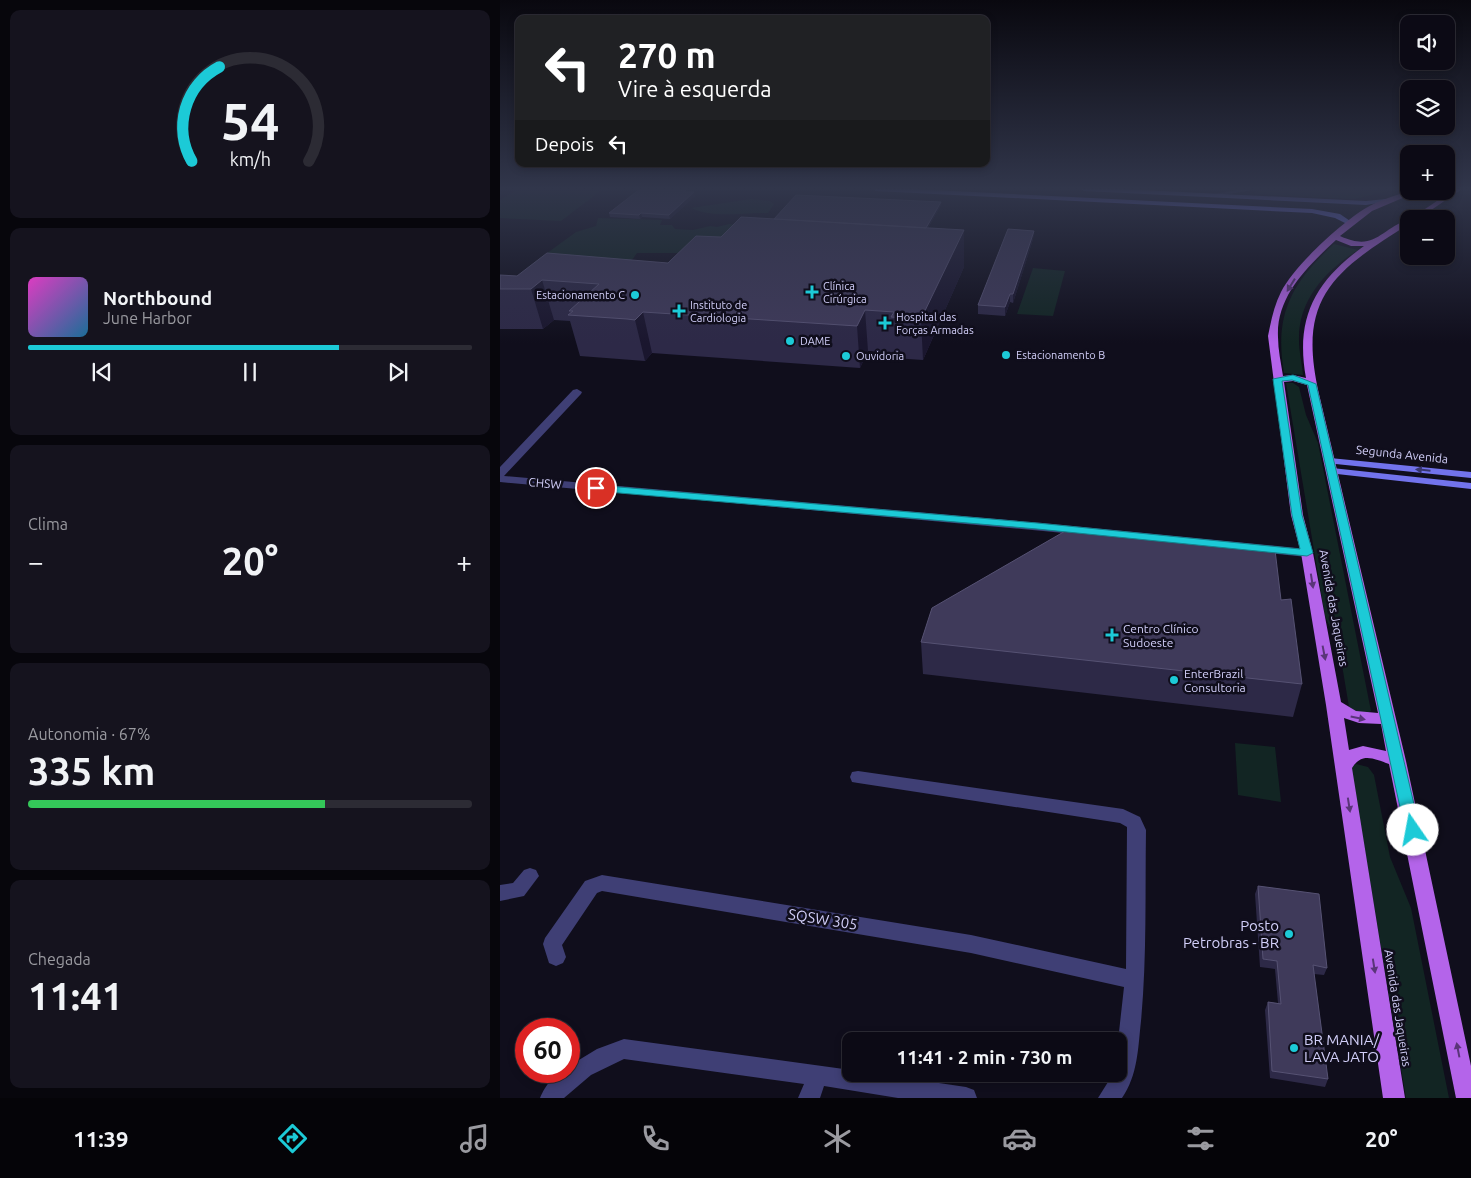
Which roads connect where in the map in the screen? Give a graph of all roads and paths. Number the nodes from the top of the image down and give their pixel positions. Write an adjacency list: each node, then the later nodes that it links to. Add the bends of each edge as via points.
1 (1333, 240): 5 (main road, Avenida das Jaqueiras, one-way to 5, via 1289,285 1277,315 1273,336)
2 (1343, 240): 4 (main road, via 1351,244)
3 (1377, 240): 4 (main road, Avenida das Jaqueiras)
4 (1371, 244): 6 (main road, Avenida das Jaqueiras, via 1344,265 1316,297 1311,308 1307,352)
5 (1278, 379): 6 (main road, via 1293,378); 13 (main road, Avenida das Jaqueiras, via 1297,515)
6 (1312, 384): 8 (main road, Avenida das Jaqueiras)
7 (577, 392): 9 (street)
8 (1331, 466): 10 (main road, Segunda Avenida, one-way to 8); 12 (main road, Segunda Avenida); 15 (main road, Avenida das Jaqueiras)
9 (500, 474)
10 (1471, 475)
11 (500, 480): 13 (street, CHSW, via 1037,526)
12 (1471, 486)
13 (1307, 553): 14 (main road, Avenida das Jaqueiras, one-way to 14)
14 (1334, 705): 15 (main road, one-way to 15, via 1361,720); 17 (main road, Avenida das Jaqueiras)
15 (1386, 718): 16 (main road, Avenida das Jaqueiras)
16 (1398, 762): 17 (main road, via 1376,754 1357,753); 29 (main road, Avenida das Jaqueiras, one-way to 16)
17 (1343, 768): 28 (main road, Avenida das Jaqueiras, one-way to 28)
18 (858, 776): 22 (street, via 1130,819 1137,830)
19 (530, 876): 20 (street, via 518,890)
20 (500, 893)
21 (556, 957): 22 (street, SQSW 305, via 552,944 591,887 602,883 971,944)
22 (1135, 980): 27 (street, via 1126,1063 1122,1080)
23 (818, 1075): 24 (street, via 624,1049 603,1056 582,1070); 25 (street); 26 (street)
24 (552, 1098)
25 (809, 1098)
26 (966, 1098)
27 (1109, 1098)
28 (1394, 1098)
29 (1467, 1098)

